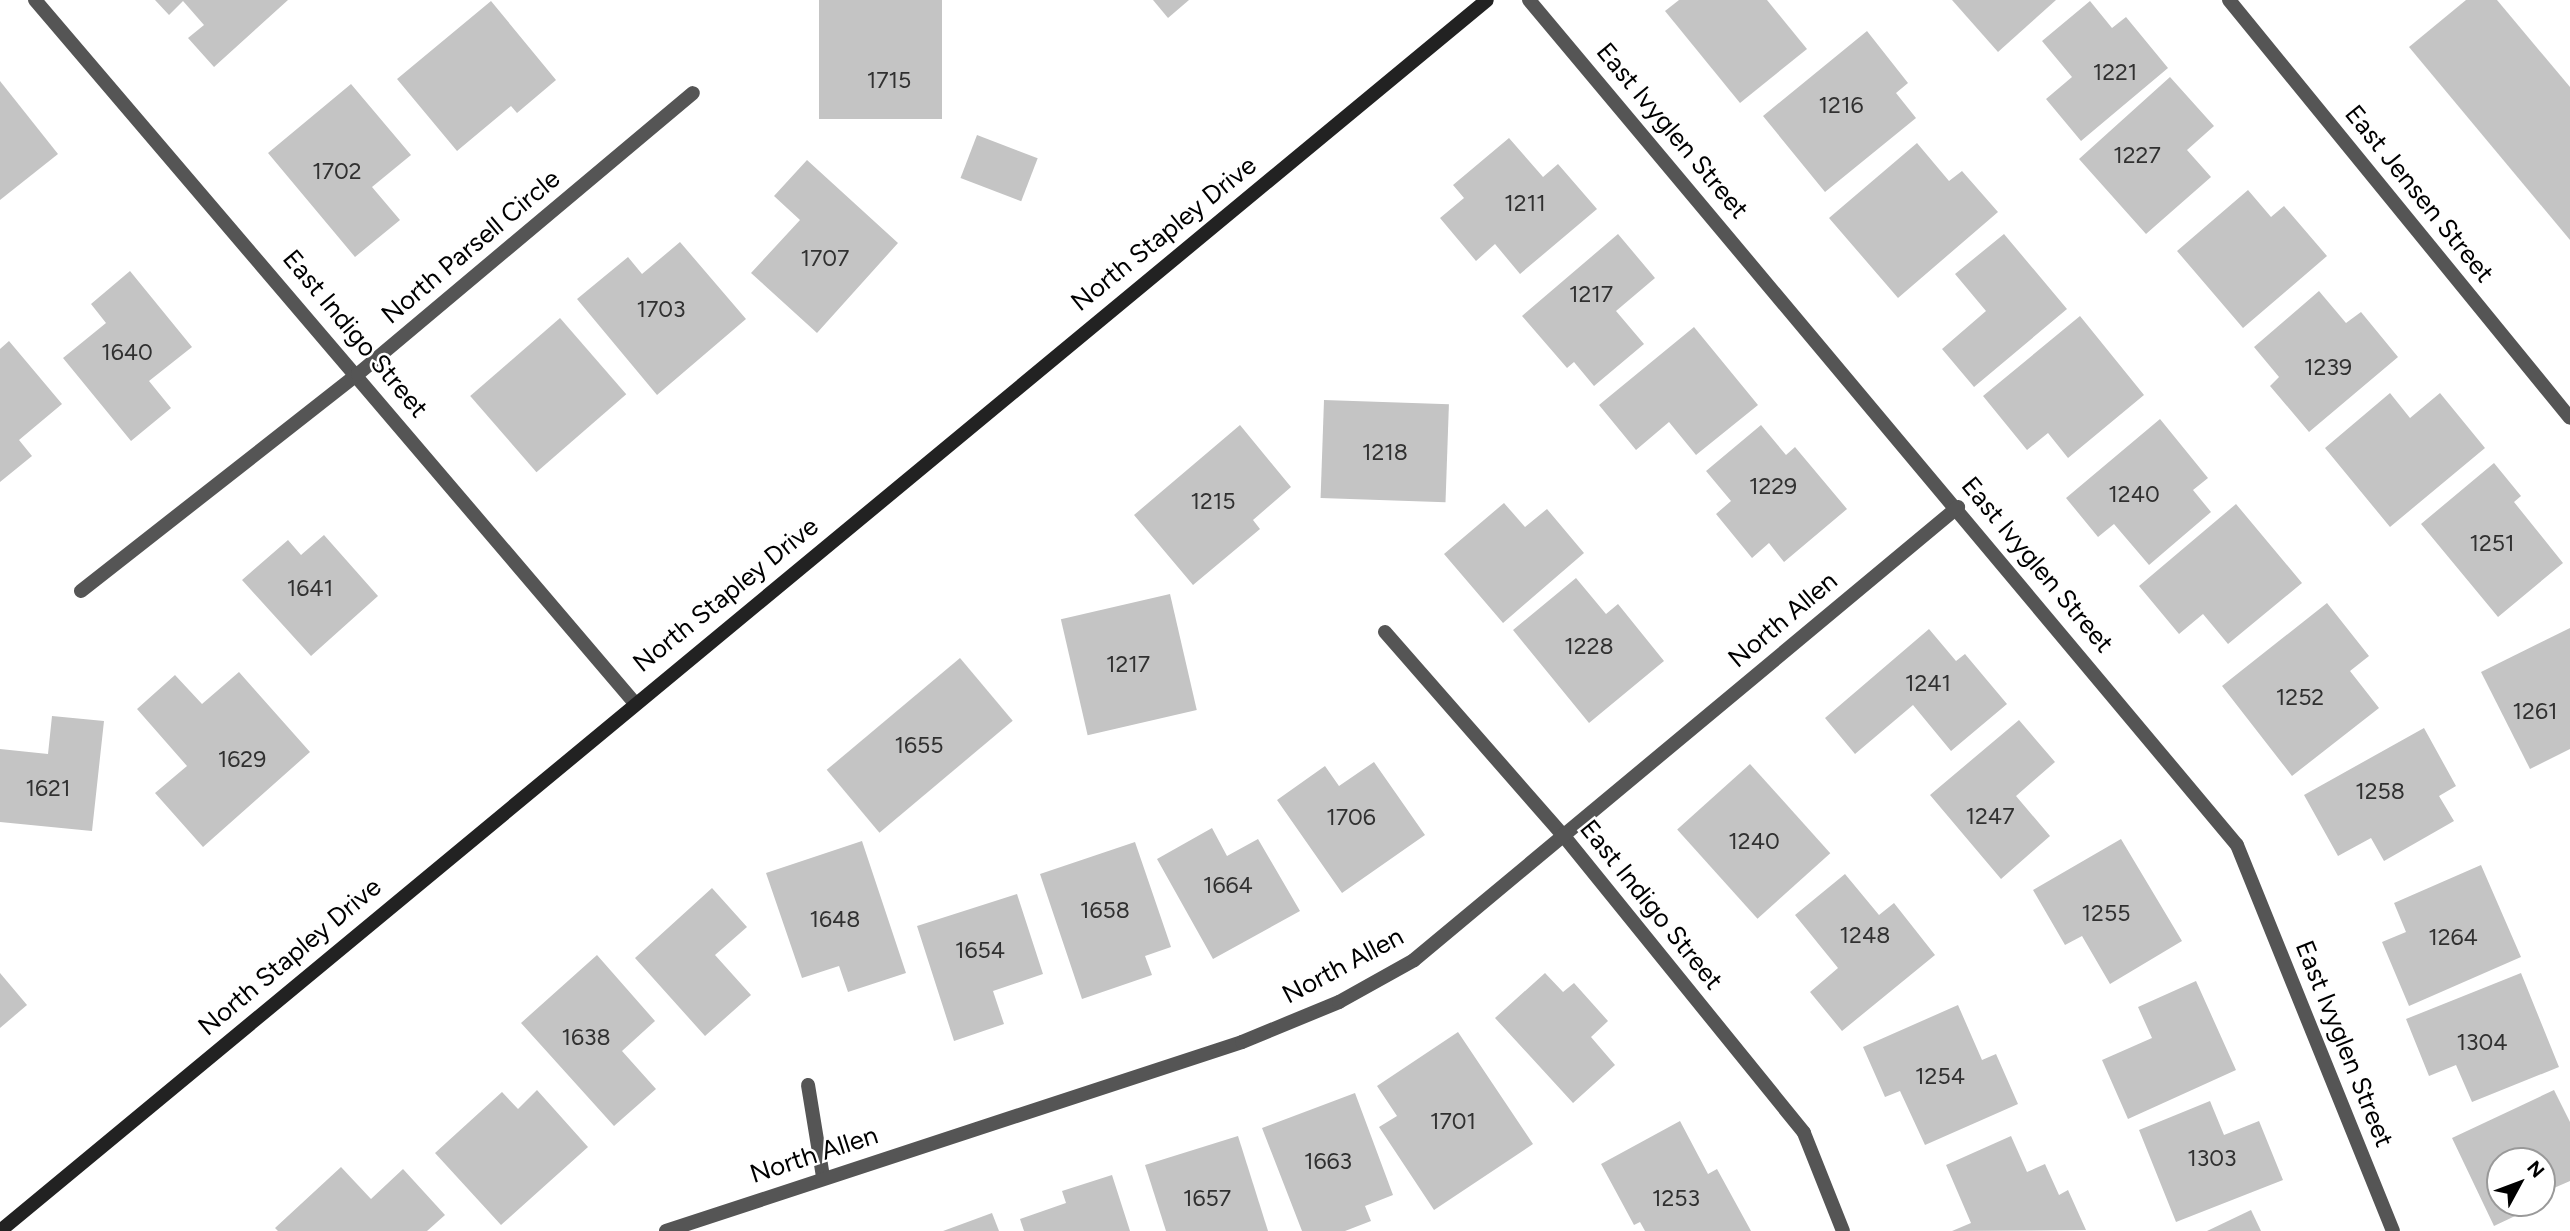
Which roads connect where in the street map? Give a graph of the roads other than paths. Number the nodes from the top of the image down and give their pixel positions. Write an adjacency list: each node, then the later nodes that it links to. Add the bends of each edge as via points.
1 (35, 0): 6 (street, East Indigo Street)
2 (1487, 0): 11 (main road, North Stapley Drive)
3 (1529, 0): 8 (street, East Ivyglen Street)
4 (2229, 0): 7 (street, East Jensen Street)
5 (693, 93): 6 (street, North Parsell Circle)
6 (358, 374): 9 (street, North Parsell Circle); 11 (street, East Indigo Street)
7 (2570, 418)
8 (1958, 507): 12 (street, North Allen); 18 (street, East Ivyglen Street, via 2237,845)
9 (80, 591)
10 (1385, 632): 12 (street, East Indigo Street)
11 (634, 702): 15 (main road, North Stapley Drive)
12 (1563, 835): 14 (street, North Allen, via 1413,960 1339,1002 1242,1042); 17 (street, East Indigo Street, via 1804,1133)
13 (808, 1085): 14 (street)
14 (823, 1177): 16 (street, North Allen)
15 (0, 1231)
16 (666, 1231)
17 (1843, 1231)
18 (2393, 1231)

